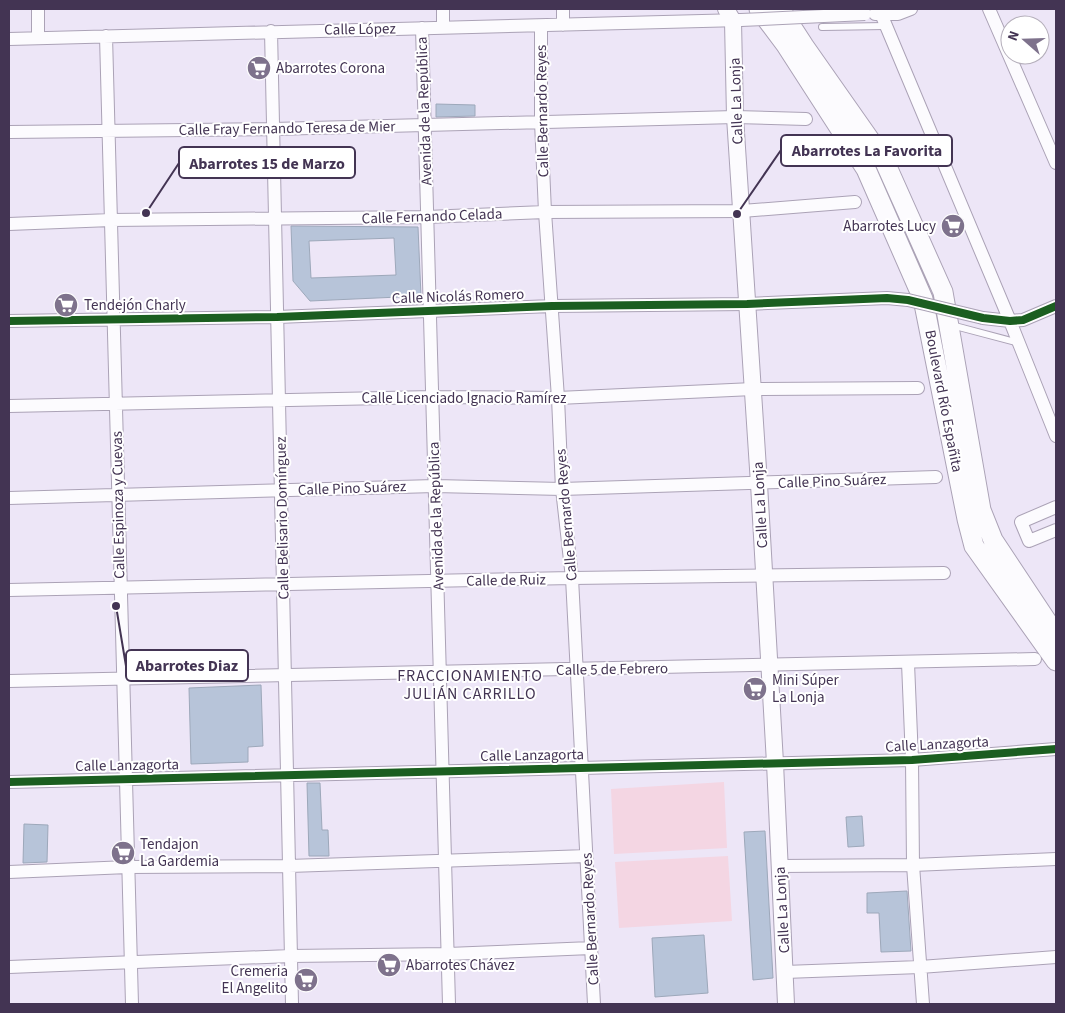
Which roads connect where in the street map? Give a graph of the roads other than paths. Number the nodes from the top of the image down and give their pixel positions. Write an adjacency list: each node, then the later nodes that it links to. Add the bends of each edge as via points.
1 (38, 9): 17 (street)
2 (443, 9): 12 (street)
3 (563, 9): 10 (street)
4 (759, 9): 70 (main road, Boulevard Río Españita, via 786,45 866,170 923,298 974,546)
5 (780, 9): 68 (main road, Boulevard Río Españita, via 884,160 931,266 942,292 981,510 993,540)
6 (911, 9): 8 (street, Calle López)
7 (989, 9): 26 (street)
8 (882, 16): 9 (street, Calle López, bridge); 13 (lane); 41 (street)
9 (733, 17): 10 (street, Calle López); 19 (street, Calle La Lonja)
10 (563, 25): 11 (street, Calle López)
11 (540, 26): 12 (street, Calle López); 21 (street, Calle Bernardo Reyes)
12 (443, 27): 14 (street, Calle López)
13 (822, 27)
14 (422, 28): 15 (street, Calle López); 22 (street, Avenida de la República)
15 (270, 31): 16 (street, Calle López); 23 (street, Calle Belisario Domínguez)
16 (106, 36): 17 (street, Calle López); 24 (street, Calle Espinoza y Cuevas)
17 (38, 38): 18 (street, Calle López)
18 (9, 39)
19 (735, 117): 20 (street, Calle Fray Fernando Teresa de Mier); 21 (street, Calle Fray Fernando Teresa de Mier); 28 (street, Calle La Lonja)
20 (806, 120)
21 (541, 122): 22 (street, Calle Fray Fernando Teresa de Mier); 29 (street, Calle Bernardo Reyes)
22 (426, 125): 23 (street, Calle Fray Fernando Teresa de Mier); 30 (street, Avenida de la República)
23 (273, 129): 24 (street, Calle Fray Fernando Teresa de Mier); 32 (street, Calle Belisario Domínguez)
24 (109, 131): 25 (street, Calle Fray Fernando Teresa de Mier); 31 (street, Calle Espinoza y Cuevas)
25 (9, 132)
26 (1056, 163)
27 (855, 202): 28 (street, Calle Fernando Celada)
28 (742, 211): 29 (street, Calle Fernando Celada); 34 (street, Calle La Lonja)
29 (545, 212): 30 (street, Calle Fernando Celada); 35 (street, Calle Bernardo Reyes)
30 (427, 217): 32 (street, Calle Fernando Celada); 37 (street, Avenida de la República)
31 (111, 220): 32 (street, Calle Fernando Celada); 33 (street, Calle Fernando Celada); 39 (street, Calle Espinoza y Cuevas)
32 (275, 220): 38 (street, Calle Belisario Domínguez)
33 (9, 224)
34 (747, 304): 35 (street, Calle Nicolás Romero); 41 (street, Calle Nicolás Romero, bridge, via 887,298); 45 (street, Calle La Lonja)
35 (552, 306): 37 (street, Calle Nicolás Romero); 47 (street, Calle Bernardo Reyes)
36 (1056, 306): 41 (street, Calle Nicolás Romero, via 1023,320)
37 (430, 311): 38 (street, Calle Nicolás Romero); 46 (street, Avenida de la República)
38 (277, 317): 39 (street, Calle Nicolás Romero); 48 (street, Calle Belisario Domínguez)
39 (114, 319): 40 (street, Calle Nicolás Romero); 49 (street, Calle Espinoza y Cuevas)
40 (9, 321)
41 (1010, 321): 43 (street)
42 (955, 326): 43 (lane)
43 (1019, 343): 51 (street)
44 (918, 388): 45 (street, Calle Licenciado Ignacio Ramírez)
45 (753, 389): 47 (street, Calle Licenciado Ignacio Ramírez); 53 (street, Calle La Lonja)
46 (432, 396): 47 (street, Calle Licenciado Ignacio Ramírez); 48 (street, Calle Licenciado Ignacio Ramírez); 54 (street, Avenida de la República)
47 (558, 398): 55 (street, Calle Bernardo Reyes)
48 (279, 400): 49 (street, Calle Licenciado Ignacio Ramírez); 56 (street, Calle Belisario Domínguez)
49 (116, 404): 50 (street, Calle Licenciado Ignacio Ramírez); 57 (street, Calle Espinoza y Cuevas)
50 (9, 406)
51 (1056, 436)
52 (936, 477): 53 (street, Calle Pino Suárez)
53 (759, 484): 55 (street, Calle Pino Suárez); 62 (street, Calle La Lonja)
54 (435, 486): 55 (street, Calle Pino Suárez); 56 (street, Calle Pino Suárez); 64 (street, Avenida de la República)
55 (562, 489): 63 (street, Calle Bernardo Reyes)
56 (281, 490): 57 (street, Calle Pino Suárez); 65 (street, Calle Belisario Domínguez)
57 (118, 494): 58 (street, Calle Pino Suárez); 66 (street, Calle Espinoza y Cuevas)
58 (9, 498)
59 (1056, 507): 60 (street, via 1021,522 1029,541)
60 (1056, 530)
61 (944, 573): 62 (street, Calle de Ruiz)
62 (764, 576): 63 (street, Calle de Ruiz); 72 (street, Calle La Lonja)
63 (572, 578): 64 (street, Calle de Ruiz); 73 (street, Calle Bernardo Reyes)
64 (437, 581): 65 (street, Calle de Ruiz); 74 (street, Avenida de la República)
65 (283, 584): 66 (street, Calle de Ruiz); 75 (street, Calle Belisario Domínguez)
66 (121, 588): 67 (street, Calle de Ruiz); 76 (street, Calle Espinoza y Cuevas)
67 (9, 590)
68 (1056, 635)
69 (1035, 660): 71 (street, Calle 5 de Febrero)
70 (1056, 661)
71 (908, 663): 72 (street, Calle 5 de Febrero); 79 (street)
72 (769, 666): 73 (street, Calle 5 de Febrero); 80 (street, Calle La Lonja)
73 (577, 670): 74 (street, Calle 5 de Febrero); 81 (street, Calle Bernardo Reyes)
74 (440, 672): 75 (street, Calle 5 de Febrero); 82 (street, Avenida de la República)
75 (285, 676): 76 (street, Calle 5 de Febrero); 83 (street, Calle Belisario Domínguez)
76 (123, 679): 77 (street, Calle 5 de Febrero); 84 (street, Calle Espinoza y Cuevas)
77 (9, 681)
78 (1056, 749): 79 (street, Calle Lanzagorta)
79 (912, 760): 80 (street, Calle Lanzagorta); 89 (street)
80 (775, 764): 81 (street, Calle Lanzagorta); 91 (street, Calle La Lonja)
81 (582, 768): 82 (street, Calle Lanzagorta); 86 (street, Calle Bernardo Reyes)
82 (443, 771): 83 (street, Calle Lanzagorta); 88 (street, Avenida de la República)
83 (287, 775): 84 (street, Calle Lanzagorta); 90 (street, Calle Belisario Domínguez)
84 (126, 779): 85 (street, Calle Lanzagorta); 92 (street, Calle Espinoza y Cuevas)
85 (9, 782)
86 (586, 856): 88 (street); 94 (street, Calle Bernardo Reyes)
87 (1056, 859): 89 (street)
88 (445, 861): 90 (street); 95 (street, Avenida de la República)
89 (912, 865): 91 (street); 100 (street)
90 (289, 866): 92 (street); 96 (street, Calle Belisario Domínguez)
91 (780, 866): 101 (street, Calle La Lonja)
92 (128, 867): 93 (street); 98 (street, Calle Espinoza y Cuevas)
93 (9, 872)
94 (591, 948): 95 (street); 105 (street, Calle Bernardo Reyes)
95 (448, 954): 96 (street); 104 (street, Avenida de la República)
96 (291, 956): 98 (street); 103 (street, Calle Belisario Domínguez)
97 (1056, 957): 100 (street)
98 (130, 962): 99 (street); 102 (street, Calle Espinoza y Cuevas)
99 (9, 967)
100 (920, 967): 101 (street); 107 (street)
101 (785, 972): 106 (street, Calle La Lonja)
102 (132, 1004)
103 (292, 1004)
104 (449, 1004)
105 (594, 1004)
106 (786, 1004)
107 (923, 1004)

